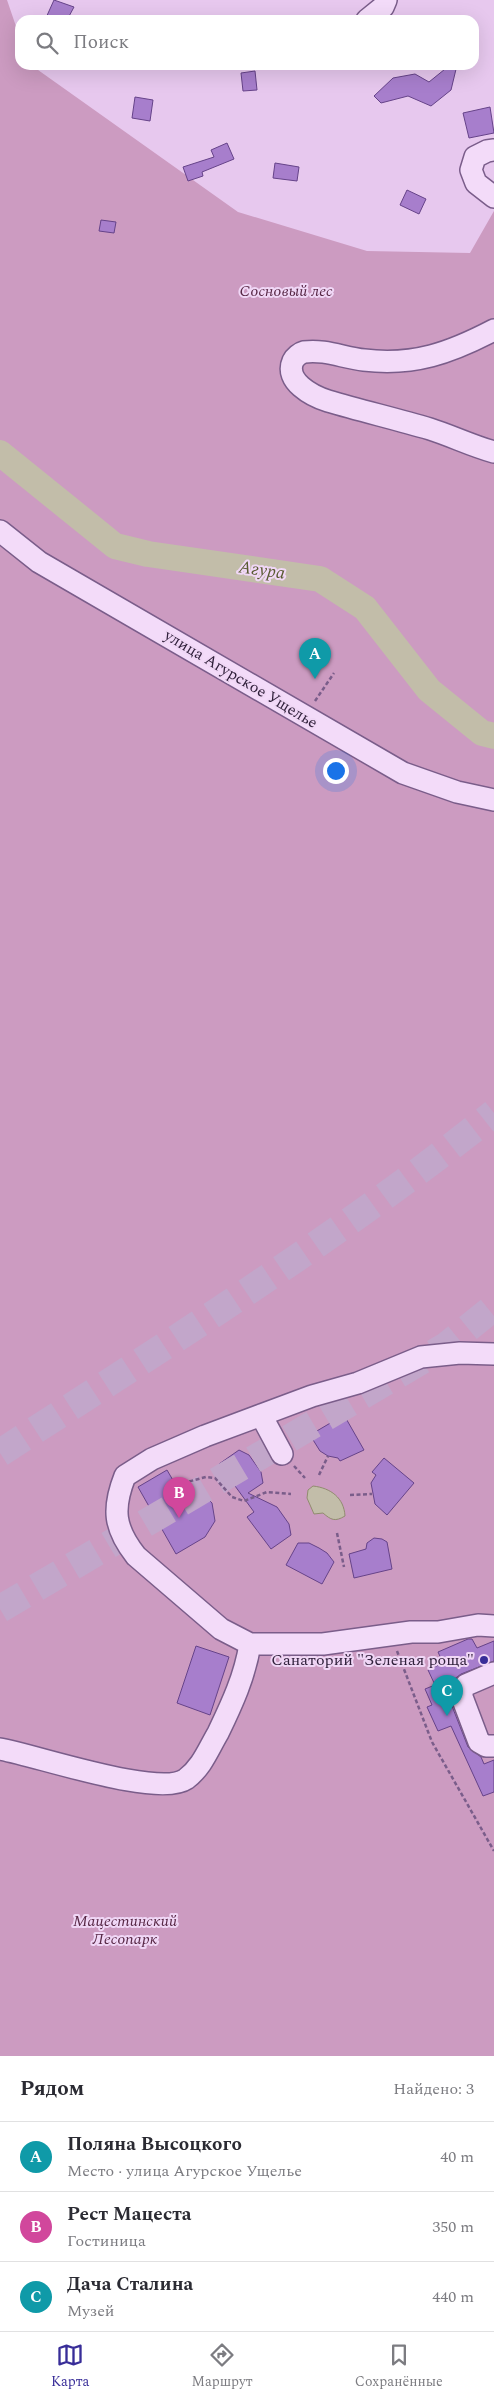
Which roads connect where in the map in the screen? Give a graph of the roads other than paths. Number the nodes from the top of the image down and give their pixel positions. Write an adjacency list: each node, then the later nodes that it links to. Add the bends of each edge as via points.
1 (386, 0): 2 (street)
2 (373, 15)
3 (494, 150): 4 (street, via 475,157 470,170 476,183)
4 (494, 197)
5 (494, 330): 6 (street, via 458,349 422,359 396,363 327,352 302,352 294,358 290,368 292,377 319,398)
6 (494, 452)
7 (0, 531): 8 (street, улица Агурское Ущелье, via 39,562 404,773 457,792)
8 (494, 800)
9 (494, 1354): 10 (street, via 420,1357)
10 (261, 1415): 11 (street); 13 (street, via 152,1459 125,1476 116,1510 119,1529 136,1556 221,1630)
11 (282, 1454)
12 (494, 1626): 13 (street, via 478,1624 438,1632 322,1644)
13 (250, 1644): 16 (street, via 247,1666 207,1757 184,1780 169,1784 106,1778)
14 (494, 1673): 15 (street, via 466,1685 462,1690 479,1742)
15 (494, 1746)
16 (0, 1749)

